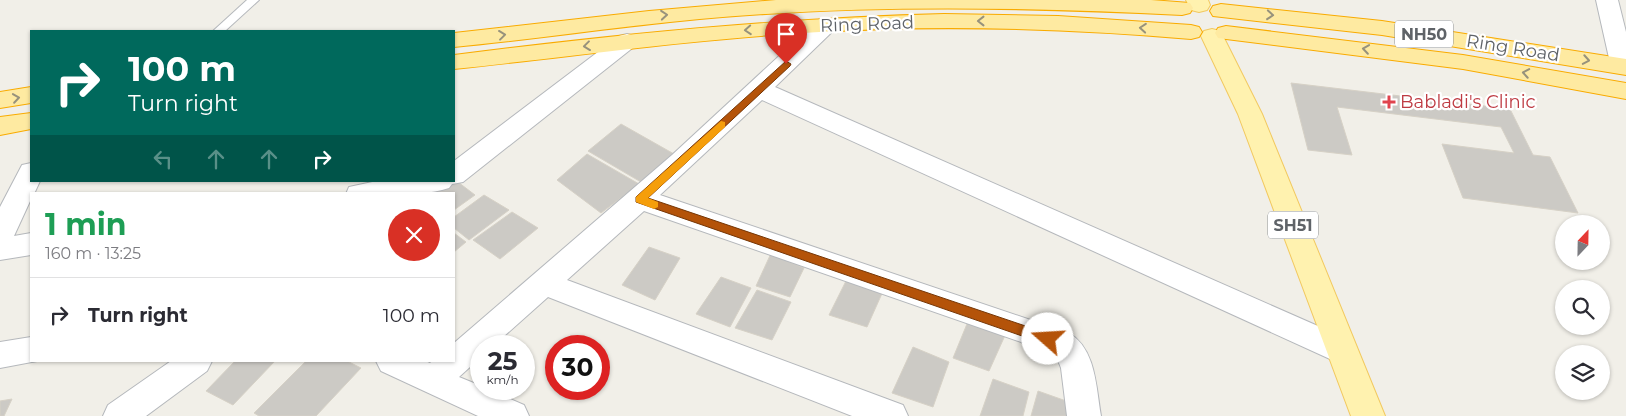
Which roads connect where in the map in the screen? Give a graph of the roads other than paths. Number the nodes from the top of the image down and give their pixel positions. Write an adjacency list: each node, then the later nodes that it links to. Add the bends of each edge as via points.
1 (254, 0): 6 (lane)
2 (1607, 0): 10 (street)
3 (1193, 4): 5 (highway, NH50); 5 (highway, via 1177,17 1179,22); 7 (highway, Ring Road / NH50, one-way to 3, via 654,16 767,7 976,1)
4 (826, 25): 5 (highway, Ring Road / NH50, one-way to 4, via 1014,21); 8 (highway, Ring Road / NH50, one-way to 8); 11 (street)
5 (1213, 28): 10 (highway, Ring Road / NH50, one-way to 10, via 1382,28); 12 (highway, Ring Road / NH50, one-way to 5, via 1463,62); 29 (main road, SH51, via 1250,114)
6 (219, 30)
7 (455, 40)
8 (628, 41): 9 (highway, Ring Road / NH50, one-way to 9); 18 (street)
9 (455, 62)
10 (1624, 67)
11 (760, 90): 23 (street); 29 (street)
12 (1626, 91)
13 (30, 95): 14 (highway, one-way to 13)
14 (0, 100)
15 (30, 121): 16 (highway)
16 (0, 126)
17 (30, 174): 24 (street)
18 (455, 174)
19 (434, 182): 21 (street)
20 (445, 182): 22 (street)
21 (371, 192)
22 (432, 192)
23 (640, 200): 27 (street); 39 (street, via 1058,342 1070,349 1077,368)
24 (0, 235)
25 (30, 244): 26 (street)
26 (0, 249)
27 (544, 283): 31 (street); 38 (street)
28 (30, 350): 30 (street)
29 (1341, 350): 40 (main road, SH51)
30 (0, 355)
31 (455, 360)
32 (195, 362): 36 (street)
33 (394, 362): 35 (street)
34 (453, 362): 35 (street)
35 (432, 380): 37 (street)
36 (120, 416)
37 (512, 416)
38 (891, 416)
39 (1084, 416)
40 (1368, 416)

